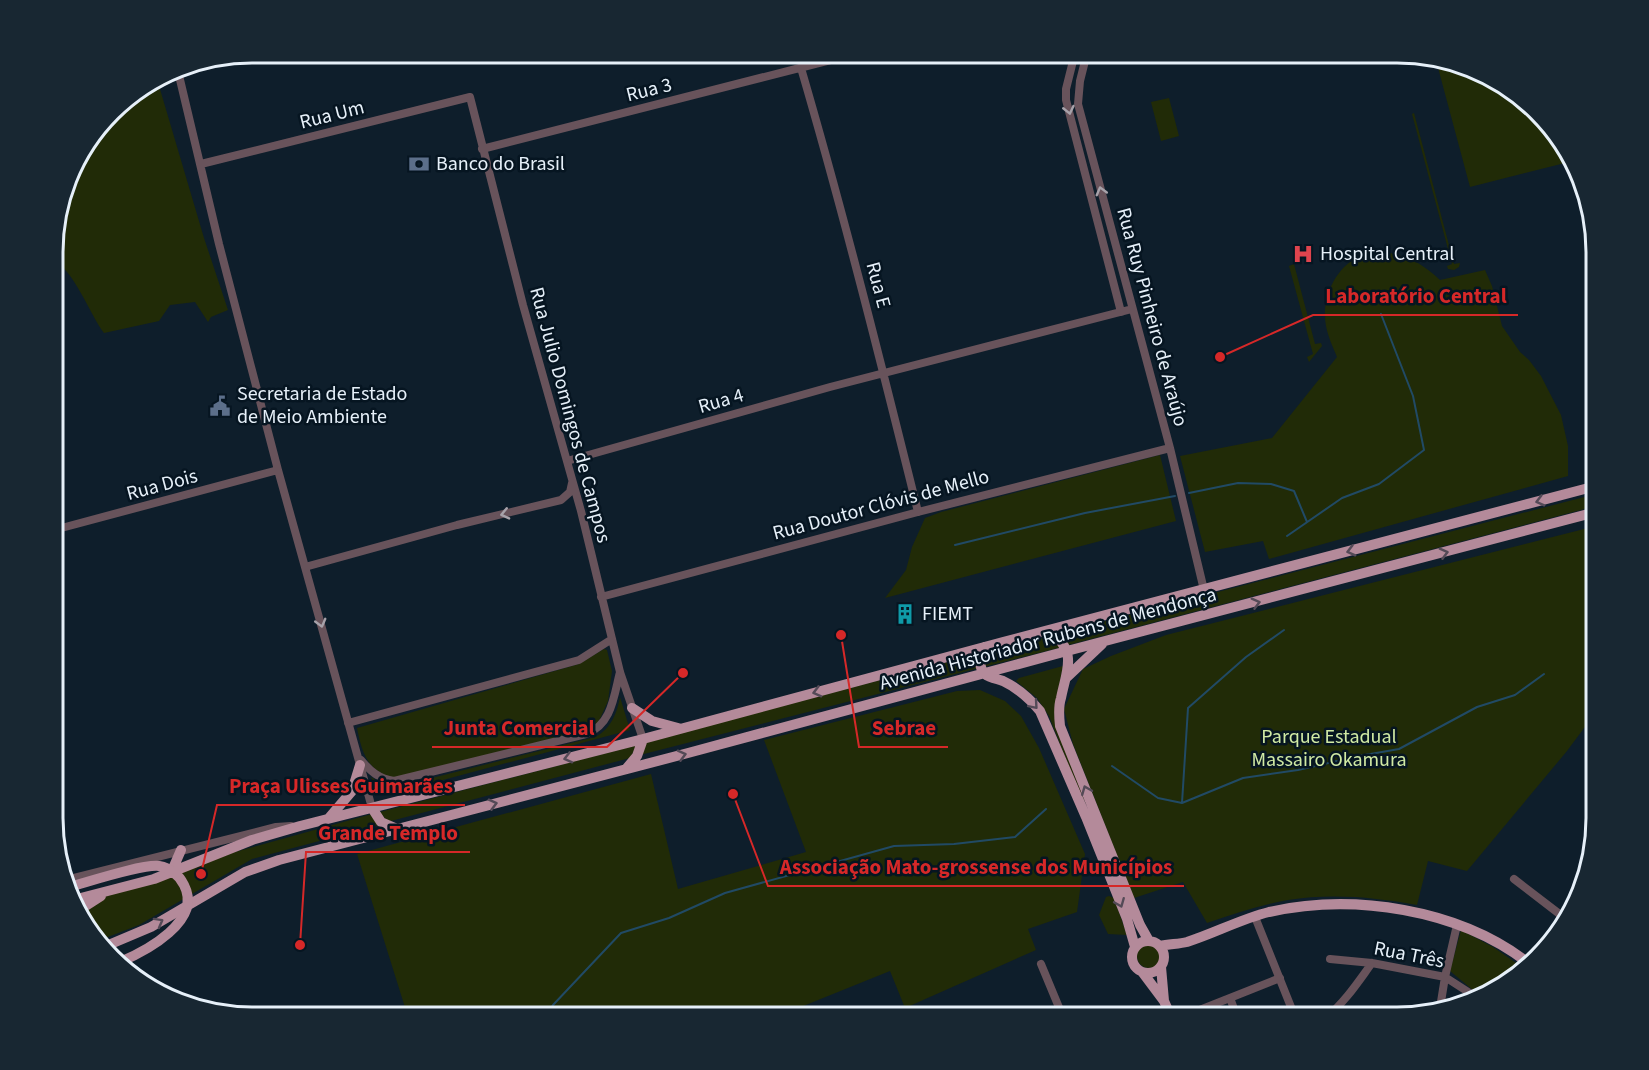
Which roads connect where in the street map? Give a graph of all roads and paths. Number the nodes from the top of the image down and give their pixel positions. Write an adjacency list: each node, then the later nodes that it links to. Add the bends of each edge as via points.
1 (819, 63): 4 (street, Rua 3)
2 (1072, 63): 10 (street, Rua Ruy Pinheiro de Araújo, one-way to 10, via 1066,100)
3 (1084, 63): 9 (street, Rua Ruy Pinheiro de Araújo, one-way to 3, via 1078,104)
4 (801, 68): 7 (street, Rua 3); 11 (street, Rua E)
5 (180, 77): 8 (street)
6 (470, 97): 7 (street, Rua Julio Domingos de Campos); 8 (street, Rua Um)
7 (482, 149): 13 (street, Rua Julio Domingos de Campos)
8 (201, 164): 14 (street)
9 (1132, 309): 10 (street, Rua 4); 12 (street, Rua Ruy Pinheiro de Araújo)
10 (1121, 312): 11 (street, Rua 4)
11 (884, 373): 13 (street, Rua 4); 19 (street, Rua E)
12 (1170, 448): 19 (street, Rua Doutor Clóvis de Mello); 23 (street, Rua Ruy Pinheiro de Araújo)
13 (567, 461): 15 (street, Rua Julio Domingos de Campos)
14 (279, 470): 21 (street, Rua Dois); 22 (street)
15 (572, 480): 17 (street, via 570,492); 18 (street, Rua Julio Domingos de Campos)
16 (1586, 489): 23 (main road, Avenida Historiador Rubens de Mendonça, one-way to 23)
17 (561, 500): 18 (street); 22 (street, one-way to 22)
18 (581, 511): 24 (street, Rua Julio Domingos de Campos)
19 (918, 512): 24 (street, Rua Doutor Clóvis de Mello)
20 (1586, 515): 27 (main road, Avenida Historiador Rubens de Mendonça, one-way to 20)
21 (63, 528)
22 (305, 567): 34 (street, one-way to 34)
23 (1204, 590): 25 (main road, Avenida Historiador Rubens de Mendonça)
24 (601, 597): 26 (street, Rua Julio Domingos de Campos)
25 (1049, 630): 28 (main road, Avenida Historiador Rubens de Mendonça); 29 (main road)
26 (612, 639): 30 (street, Rua Julio Domingos de Campos); 34 (street, via 579,660)
27 (1104, 643): 29 (main road, Avenida Historiador Rubens de Mendonça); 32 (main road)
28 (984, 647): 31 (main road, via 980,662); 35 (main road, Avenida Historiador Rubens de Mendonça, one-way to 35)
29 (1067, 651): 31 (main road, Avenida Historiador Rubens de Mendonça); 32 (main road)
30 (620, 672): 33 (street, Rua Julio Domingos de Campos); 37 (street, via 606,718 601,726 586,734 394,781 373,773)
31 (986, 675): 38 (main road, Avenida Historiador Rubens de Mendonça, one-way to 31); 40 (main road, one-way to 40, via 1016,689 1040,711)
32 (1067, 677): 40 (main road, one-way to 32, via 1060,726 1060,700)
33 (632, 708): 35 (main road, via 652,721); 36 (street, Rua Julio Domingos de Campos)
34 (348, 723): 37 (street)
35 (681, 729): 36 (main road, Avenida Historiador Rubens de Mendonça)
36 (643, 740): 38 (main road); 39 (main road, Avenida Historiador Rubens de Mendonça, one-way to 39)
37 (359, 760): 39 (street); 41 (main road, via 352,791)
38 (626, 770): 43 (main road, Avenida Historiador Rubens de Mendonça, one-way to 38)
39 (372, 808): 41 (main road, Avenida Historiador Rubens de Mendonça); 43 (main road, via 381,822)
40 (1090, 816): 55 (main road); 59 (main road, one-way to 59)
41 (328, 820): 42 (main road, Avenida Historiador Rubens de Mendonça)
42 (300, 826): 44 (street, Avenida Historiador Rubens de Mendonça, via 276,827); 45 (main road, Avenida Historiador Rubens de Mendonça, via 252,840)
43 (395, 828): 57 (main road, Avenida Historiador Rubens de Mendonça, one-way to 43, via 151,927 245,872)
44 (181, 850): 45 (main road); 46 (street, Avenida Historiador Rubens de Mendonça)
45 (171, 873): 49 (main road, Avenida Historiador Rubens de Mendonça)
46 (73, 878)
47 (1514, 879): 52 (street)
48 (75, 885): 60 (main road, bridge, via 156,866 166,868 185,885 187,904 176,926)
49 (109, 891): 50 (main road, Avenida Historiador Rubens de Mendonça); 51 (main road)
50 (80, 898)
51 (84, 906)
52 (1559, 915)
53 (1255, 917): 54 (main road, via 1268,912 1347,904 1419,913); 56 (main road); 68 (street)
54 (1457, 925): 62 (main road); 67 (street)
55 (1149, 941): 58 (main road); 59 (main road)
56 (1185, 943): 58 (main road); 65 (main road)
57 (111, 944)
58 (1160, 946): 65 (main road, via 1164,954)
59 (1135, 947): 66 (main road, via 1132,960)
60 (126, 959)
61 (1330, 959): 63 (street, Rua Três)
62 (1523, 959)
63 (1372, 963): 67 (street, Rua Três); 78 (street)
64 (1041, 964): 73 (street)
65 (1162, 965): 66 (main road, via 1153,973); 71 (main road)
66 (1143, 973): 71 (main road)
67 (1445, 977): 69 (street, Rua Três); 72 (street)
68 (1280, 978): 70 (street); 77 (street)
69 (1469, 993)
70 (1230, 998): 75 (street); 76 (street)
71 (1164, 1001): 74 (main road)
72 (1441, 1002)
73 (1057, 1007)
74 (1167, 1007)
75 (1207, 1007)
76 (1233, 1007)
77 (1292, 1007)
78 (1338, 1007)

